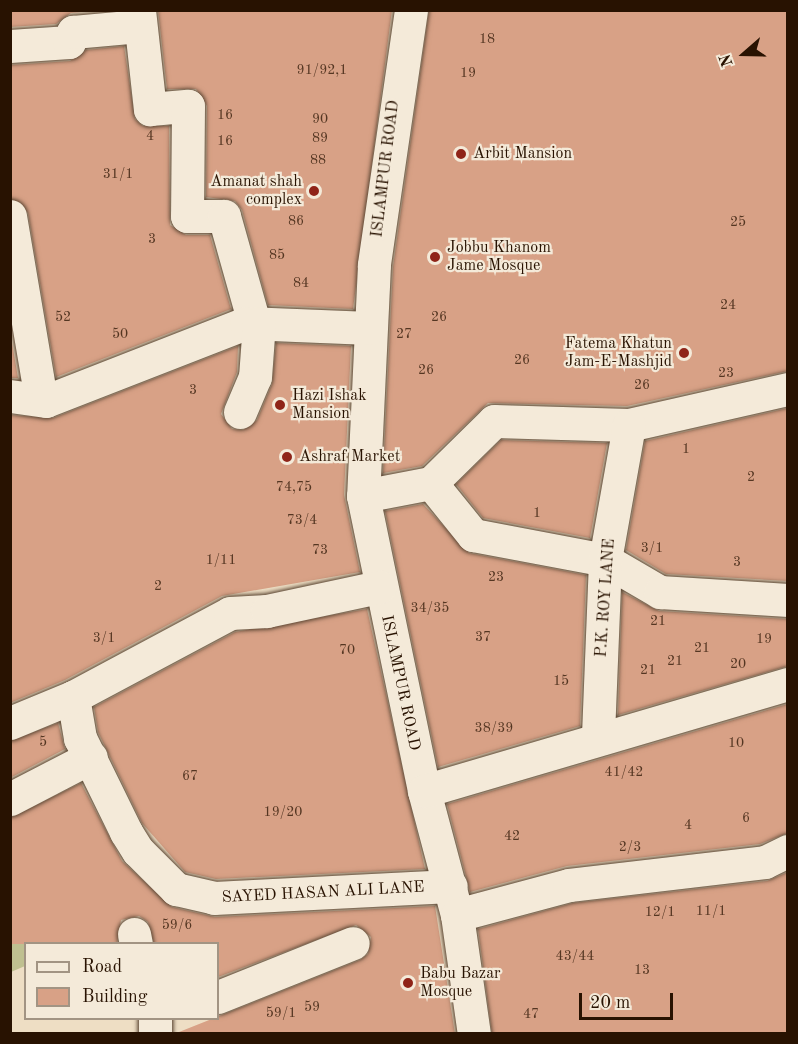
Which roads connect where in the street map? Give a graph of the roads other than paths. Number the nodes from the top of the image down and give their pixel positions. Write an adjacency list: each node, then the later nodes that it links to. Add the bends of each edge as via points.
1 (411, 10): 6 (street, ISLAMPUR ROAD, via 386,166)
2 (140, 18): 3 (street, via 72,32 69,42); 5 (street, via 150,108 188,106 187,216 224,216)
3 (10, 46)
4 (10, 216): 8 (street)
5 (256, 323): 6 (street); 8 (street); 9 (street, via 255,377)
6 (370, 328): 12 (street, ISLAMPUR ROAD)
7 (788, 389): 10 (street)
8 (26, 398)
9 (240, 412)
10 (628, 425): 11 (street, via 494,421); 13 (street, P.K. ROY LANE)
11 (431, 483): 12 (street); 13 (street, via 473,535)
12 (363, 496): 14 (street, ISLAMPUR ROAD)
13 (605, 560): 15 (street, via 660,592); 19 (street, P.K. ROY LANE)
14 (379, 587): 17 (street, via 267,611 230,613); 21 (street, ISLAMPUR ROAD)
15 (788, 600)
16 (788, 684): 19 (street)
17 (74, 697): 18 (street); 20 (street, SAYED HASAN ALI LANE, via 80,738)
18 (10, 723)
19 (598, 735): 21 (street)
20 (91, 757): 22 (street); 24 (street, SAYED HASAN ALI LANE, via 138,851 176,889 214,898)
21 (424, 791): 24 (street, ISLAMPUR ROAD)
22 (10, 799)
23 (788, 851): 24 (street, SAYED HASAN ALI LANE, via 765,862)
24 (454, 901): 27 (street, ISLAMPUR ROAD)
25 (353, 943): 26 (street)
26 (219, 997)
27 (474, 1034)

